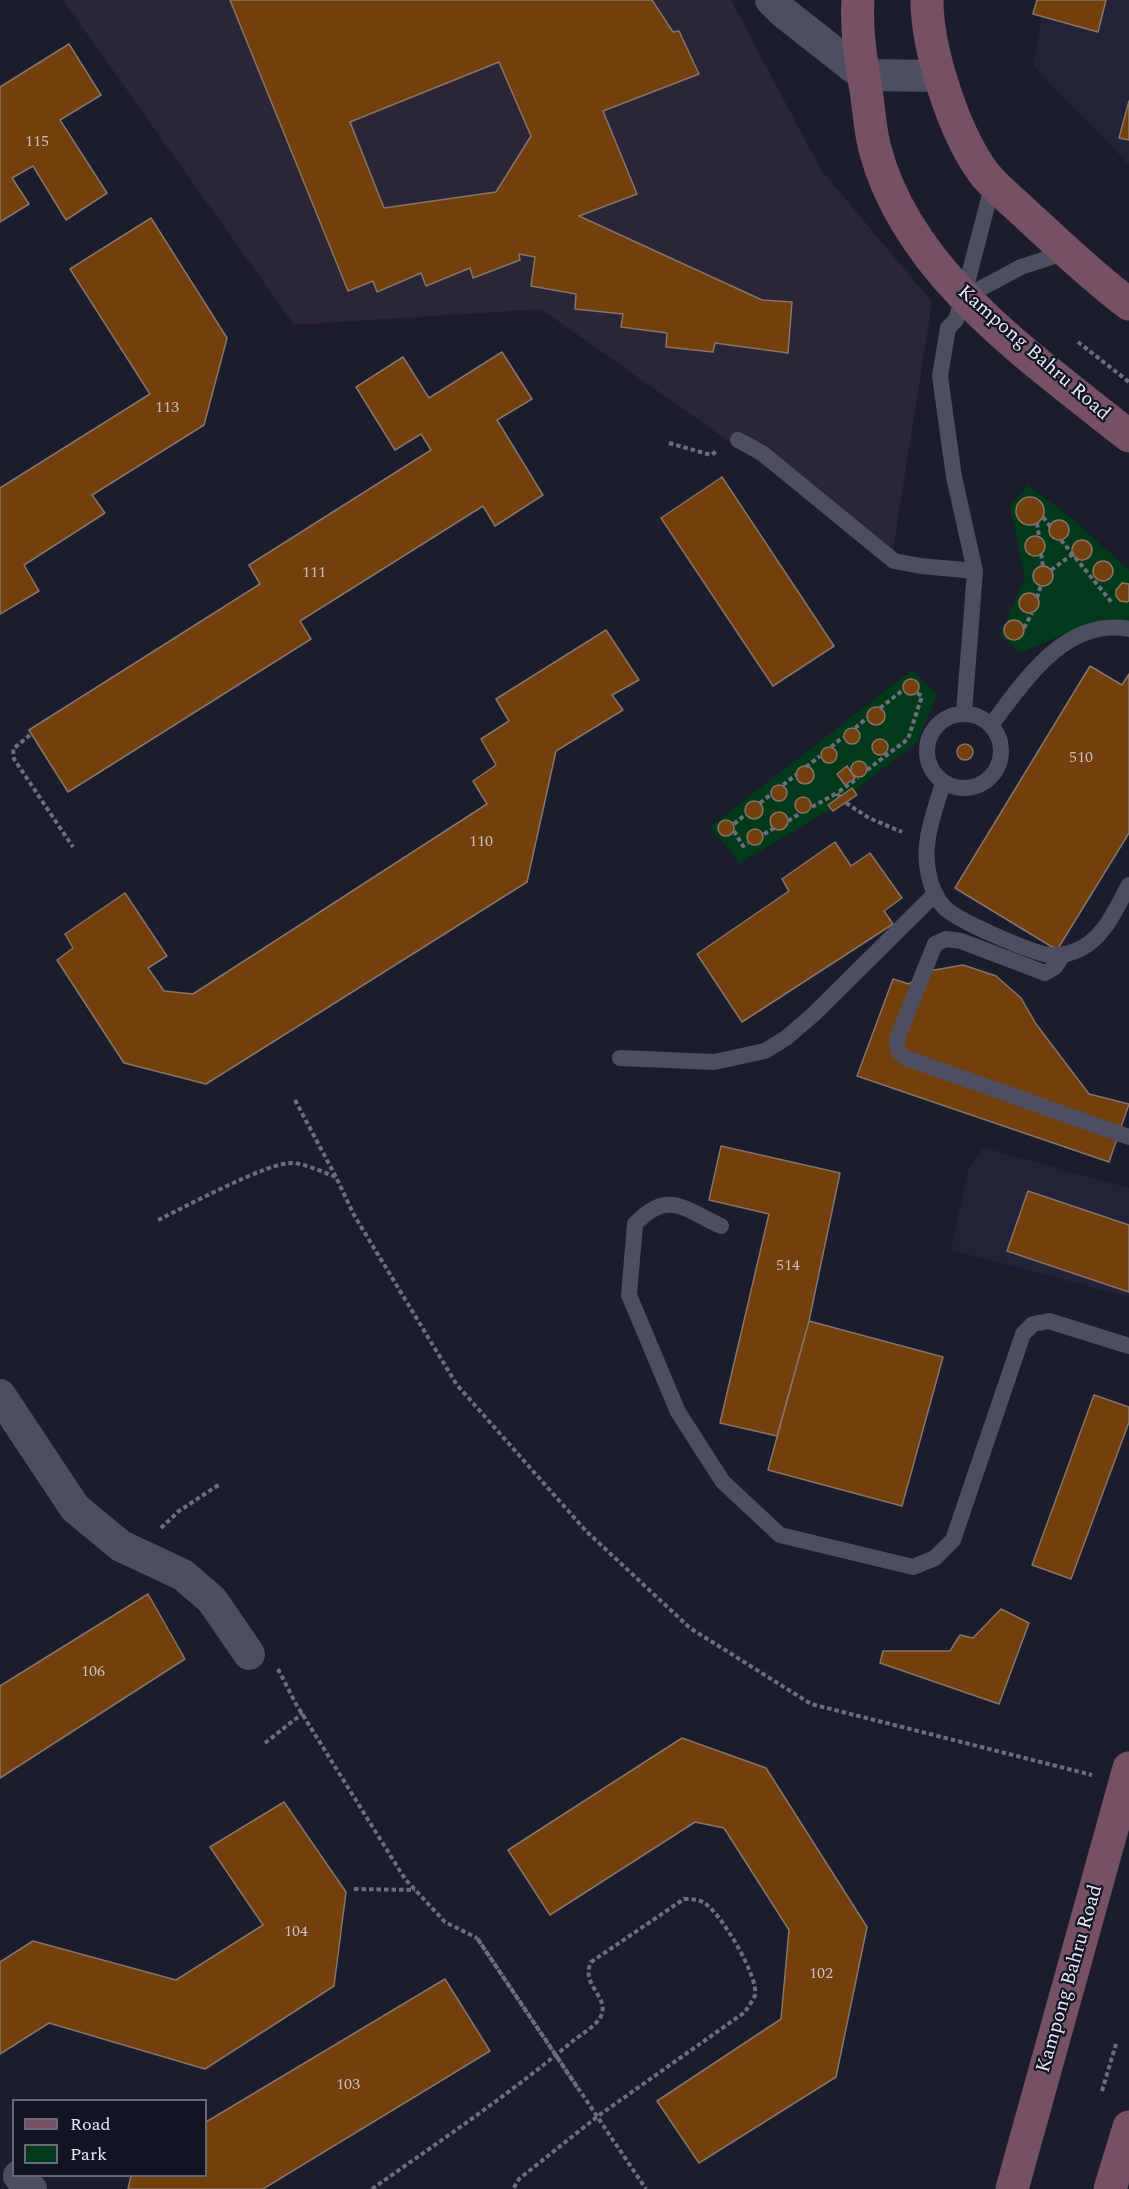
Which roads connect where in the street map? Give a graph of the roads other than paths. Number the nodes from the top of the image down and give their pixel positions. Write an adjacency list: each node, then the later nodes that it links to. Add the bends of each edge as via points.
1 (771, 0): 4 (street)
2 (858, 0): 4 (main road, Kampong Bahru Road)
3 (927, 0): 5 (main road)
4 (863, 75): 5 (street); 8 (main road, Kampong Bahru Road, via 874,148 886,182 926,252)
5 (940, 76): 6 (main road, via 968,148)
6 (993, 183): 7 (main road); 8 (lane)
7 (1067, 252): 8 (lane, via 1021,267); 9 (main road, via 1092,277)
8 (963, 297): 10 (main road, Kampong Bahru Road); 12 (lane, via 956,320 948,328 940,376 954,477)
9 (1129, 304)
10 (1129, 436)
11 (738, 440): 12 (lane, via 762,453 894,561)
12 (975, 571): 14 (lane)
13 (1129, 630): 15 (lane, via 1098,630 1067,643 1037,666)
14 (964, 713): 15 (lane, via 983,718); 16 (lane, via 944,719 929,735 926,757)
15 (991, 725): 16 (lane, via 1001,746 997,770 989,779 967,788)
16 (943, 783): 18 (lane, via 925,842)
17 (1129, 885): 19 (lane, via 1102,932 1081,948)
18 (935, 894): 19 (lane, via 960,920 1047,955); 20 (lane, via 814,1014 765,1051 714,1062)
19 (1063, 955): 21 (lane, via 1045,973 961,942 946,939 935,944 896,1045 906,1058)
20 (620, 1058)
21 (1129, 1137)
22 (721, 1226): 23 (lane, via 673,1204 651,1207 635,1224 630,1295 678,1412 723,1482 780,1535 913,1567 935,1558 953,1540 1023,1334 1033,1324 1049,1321)
23 (1129, 1346)
24 (0, 1395): 25 (street, via 75,1508 121,1546 183,1575)
25 (262, 1659)
26 (1127, 1775): 32 (main road, Kampong Bahru Road)
27 (1129, 2127): 33 (main road)
28 (0, 2158): 29 (street)
29 (12, 2168)
30 (21, 2177): 31 (street)
31 (31, 2189)
32 (1012, 2189)
33 (1110, 2189)

